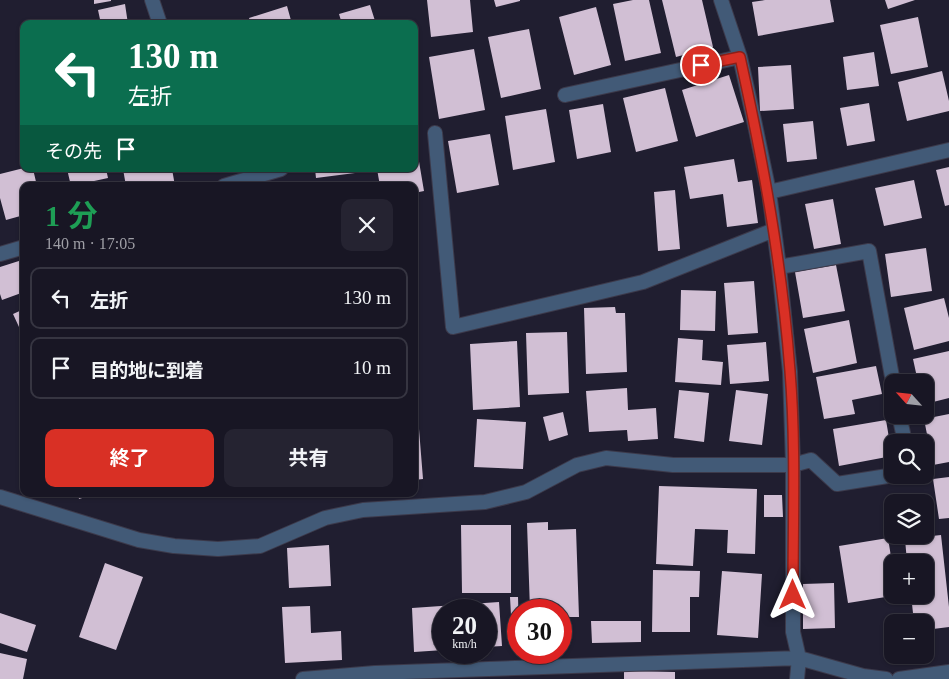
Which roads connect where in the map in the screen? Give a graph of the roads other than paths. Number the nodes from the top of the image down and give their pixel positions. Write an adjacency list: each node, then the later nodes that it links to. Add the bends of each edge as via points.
1 (152, 0): 3 (street)
2 (721, 0): 4 (street)
3 (159, 20)
4 (740, 57): 5 (street); 10 (street)
5 (565, 96)
6 (434, 133): 11 (street, via 453,327 643,282)
7 (949, 150): 10 (street)
8 (271, 172): 9 (street)
9 (237, 182)
10 (768, 192): 11 (street)
11 (774, 230): 14 (street)
12 (20, 248): 13 (street)
13 (0, 254)
14 (779, 268): 15 (street, via 869,251); 16 (street, via 790,372)
15 (892, 374)
16 (793, 465): 17 (street, via 811,460 837,484); 18 (street, via 672,465 606,458 576,465 526,492 485,502 362,510 325,518 260,546 218,549 139,540); 19 (street, via 793,632)
17 (884, 477)
18 (0, 497)
19 (799, 658): 21 (street, via 375,673); 22 (street); 23 (street)
20 (949, 672): 24 (street)
21 (302, 679)
22 (798, 679)
23 (886, 679)
24 (899, 679)

